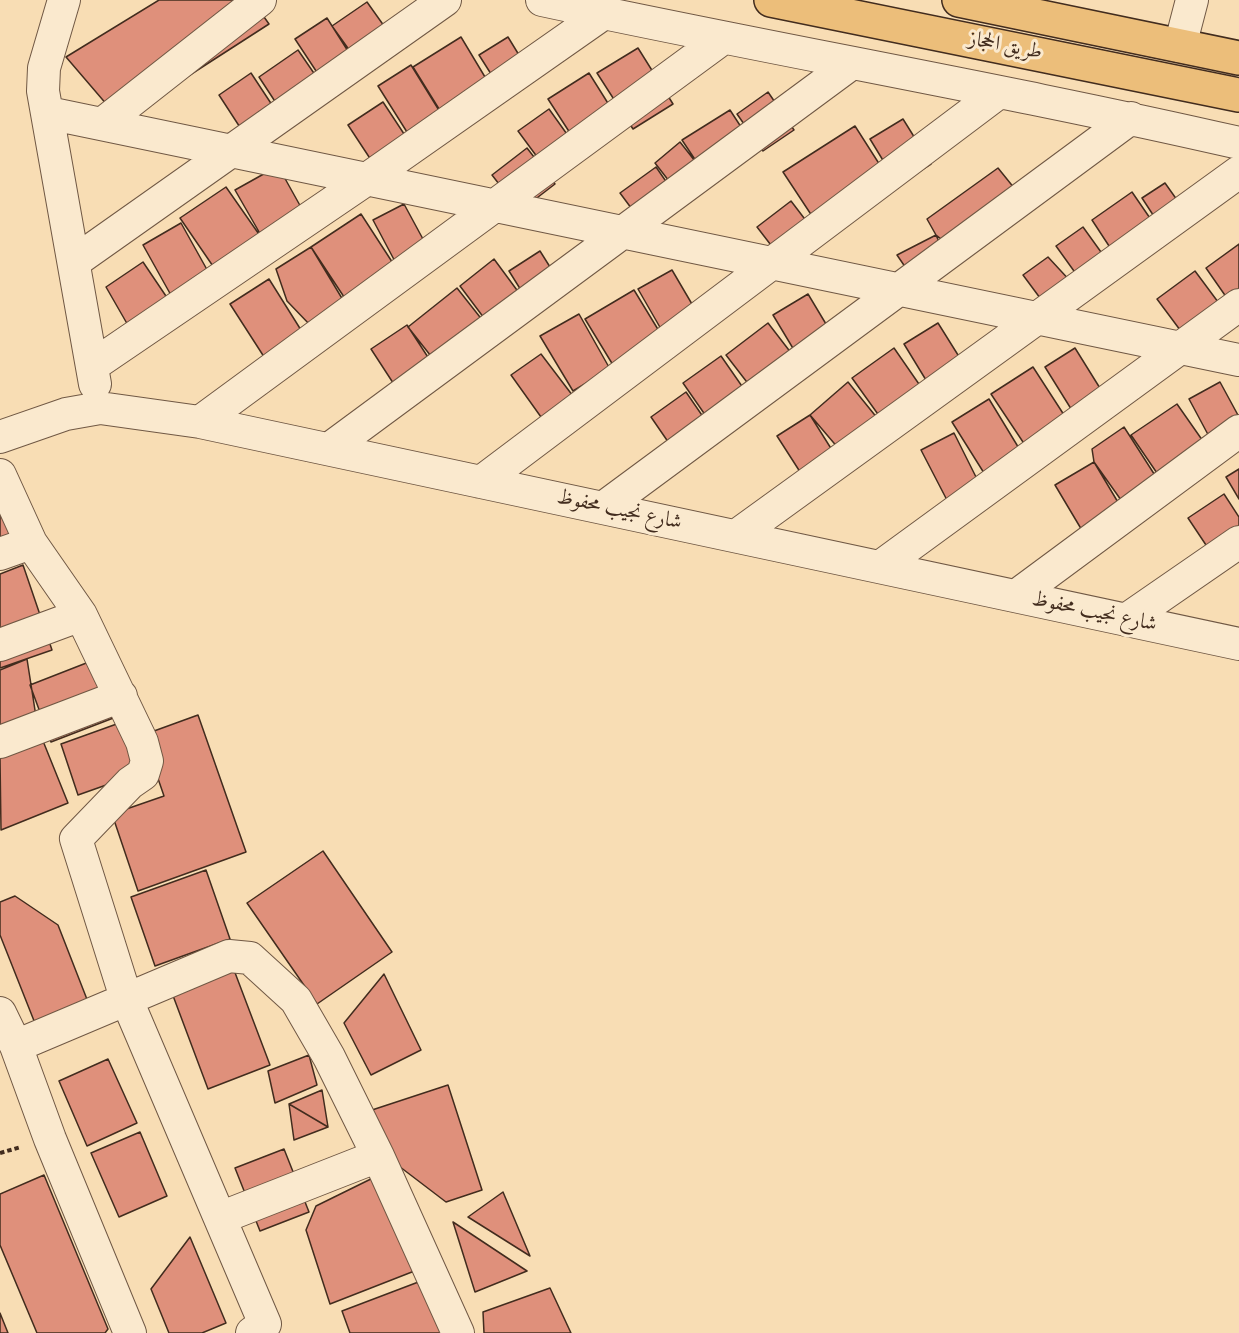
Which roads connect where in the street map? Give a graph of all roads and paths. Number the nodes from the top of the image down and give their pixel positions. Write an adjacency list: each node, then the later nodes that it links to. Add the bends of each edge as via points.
1 (64, 0): 16 (street, via 44,69 43,91)
2 (260, 0): 18 (street)
3 (445, 0): 20 (street)
4 (542, 0): 9 (street)
5 (771, 0): 15 (main road, طريق الحجاز)
6 (959, 0): 8 (main road, طريق الحجاز)
7 (1192, 0): 11 (street)
8 (1018, 6): 11 (main road, طريق الحجاز)
9 (604, 13): 10 (street); 22 (street)
10 (723, 38): 13 (street); 23 (street)
11 (1180, 46): 12 (main road, طريق الحجاز)
12 (1239, 58)
13 (852, 63): 14 (street); 24 (street)
14 (999, 93): 17 (street); 26 (street)
15 (1239, 95)
16 (48, 112): 18 (street); 25 (street)
17 (1131, 118): 19 (street); 27 (street)
18 (102, 124): 20 (street)
19 (1239, 143)
20 (233, 151): 22 (street); 25 (street)
21 (1239, 172): 29 (street)
22 (367, 179): 23 (street); 32 (street)
23 (495, 205): 24 (street); 34 (street)
24 (621, 232): 26 (street); 37 (street)
25 (74, 262): 32 (street)
26 (770, 263): 27 (street); 39 (street)
27 (899, 290): 29 (street); 40 (street)
28 (1239, 304): 30 (street)
29 (1036, 318): 30 (street); 41 (street)
30 (1180, 348): 31 (street); 45 (street)
31 (1239, 360)
32 (92, 366): 33 (street)
33 (100, 408): 34 (street, شارع نجيب محفوظ); 36 (street, شارع نجيب محفوظ, via 66,414)
34 (200, 422): 37 (street, شارع نجيب محفوظ)
35 (1239, 431): 46 (street)
36 (0, 437)
37 (329, 449): 39 (street, شارع نجيب محفوظ)
38 (0, 475): 43 (street)
39 (481, 482): 40 (street, شارع نجيب محفوظ)
40 (603, 508): 41 (street, شارع نجيب محفوظ)
41 (736, 536): 45 (street, شارع نجيب محفوظ)
42 (1239, 542): 48 (street)
43 (31, 543): 44 (street); 47 (street)
44 (0, 554)
45 (880, 567): 46 (street, شارع نجيب محفوظ)
46 (1016, 596): 48 (street, شارع نجيب محفوظ)
47 (81, 615): 50 (street); 51 (street)
48 (1126, 620): 49 (street, شارع نجيب محفوظ)
49 (1239, 644)
50 (0, 645)
51 (122, 696): 52 (street); 53 (street, via 142,742 147,761 143,774 76,839)
52 (0, 742)
53 (126, 998): 55 (street); 56 (street, via 229,956 250,958 296,1000); 57 (street)
54 (0, 1013): 55 (street)
55 (16, 1046): 59 (street)
56 (378, 1156): 57 (street); 60 (street)
57 (220, 1218): 58 (street)
58 (262, 1330)
59 (130, 1333)
60 (458, 1333)

